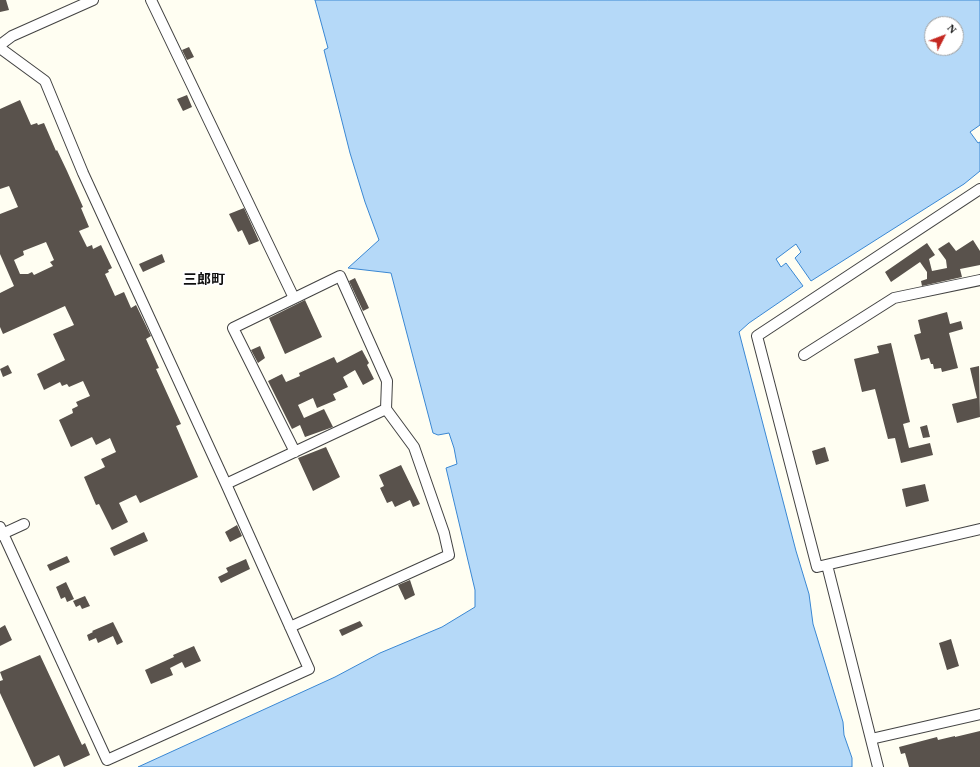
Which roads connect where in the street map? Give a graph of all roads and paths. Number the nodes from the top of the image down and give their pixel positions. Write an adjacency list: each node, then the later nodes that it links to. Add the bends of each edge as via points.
1 (93, 0): 3 (lane, via 12,36)
2 (151, 0): 6 (lane)
3 (0, 46): 10 (lane, via 45,81 83,173)
4 (980, 189): 14 (lane, via 757,336 817,567)
5 (980, 280): 7 (lane, via 894,298)
6 (294, 298): 8 (lane, via 340,276 387,381); 9 (lane, via 233,328)
7 (804, 355)
8 (386, 409): 9 (lane); 15 (lane, via 414,447 444,533 449,555)
9 (295, 452): 10 (lane)
10 (226, 484): 15 (lane)
11 (24, 524): 13 (lane)
12 (980, 529): 14 (lane)
13 (1, 532): 15 (lane, via 107,760 309,669)
14 (826, 565): 17 (lane)
15 (290, 627)
16 (980, 714): 17 (lane)
17 (871, 739): 18 (lane)
18 (878, 767)

